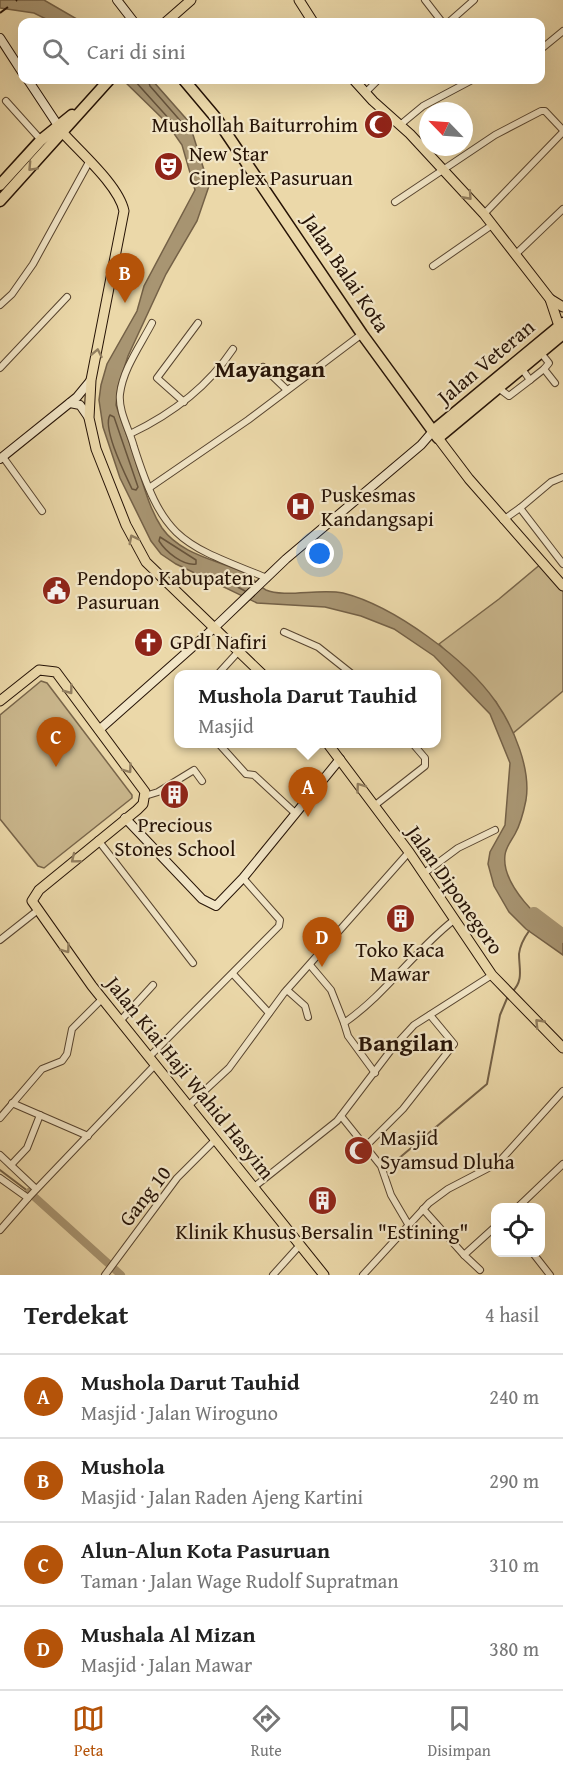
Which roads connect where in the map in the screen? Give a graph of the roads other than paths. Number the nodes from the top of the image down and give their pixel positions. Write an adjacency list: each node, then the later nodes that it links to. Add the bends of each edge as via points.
1 (117, 0): 6 (street)
2 (191, 0): 7 (main road)
3 (299, 0): 8 (main road)
4 (424, 0): 9 (street)
5 (474, 0): 10 (street)
6 (131, 18)
7 (171, 18)
8 (311, 18)
9 (439, 18)
10 (454, 18)
11 (563, 31): 13 (street)
12 (0, 38): 14 (street)
13 (545, 46)
14 (18, 66)
15 (31, 84): 24 (street)
16 (104, 84): 24 (highway)
17 (187, 84): 44 (highway, Jalan Balai Kota, via 216,118)
18 (357, 84): 21 (main road)
19 (374, 84): 21 (street)
20 (461, 84): 23 (street)
21 (365, 93): 23 (main road)
22 (6, 101): 26 (street)
23 (400, 125): 28 (main road)
24 (60, 129): 26 (highway); 27 (main road); 30 (highway, one-way to 30)
25 (563, 131): 28 (street, via 541,111 495,135); 33 (street)
26 (40, 141): 29 (highway)
27 (89, 162): 39 (street, via 33,264); 51 (main road, one-way to 27, via 124,211 119,197)
28 (444, 170): 31 (street); 33 (main road, one-way to 33)
29 (0, 185)
30 (0, 201)
31 (395, 202)
32 (563, 209): 35 (street)
33 (484, 214): 34 (main road)
34 (492, 225): 35 (main road); 36 (street)
35 (516, 254): 38 (main road)
36 (433, 266)
37 (68, 297): 48 (street)
38 (550, 299): 40 (main road); 43 (main road)
39 (0, 305)
40 (563, 307)
41 (152, 323): 59 (street, via 122,385 120,405)
42 (198, 323): 56 (street, via 158,378)
43 (561, 330): 46 (highway, Jalan Veteran); 54 (highway, Jalan Veteran)
44 (362, 334): 55 (street); 60 (highway, Jalan Balai Kota)
45 (233, 350): 56 (street, via 208,382)
46 (541, 352): 49 (highway, Jalan Veteran); 50 (street, via 549,363)
47 (263, 367): 55 (street)
48 (0, 368)
49 (522, 369): 52 (street); 54 (highway, Jalan Veteran)
50 (544, 369): 52 (street); 53 (street)
51 (91, 380): 57 (street); 58 (main road)
52 (530, 380): 54 (street, via 508,397)
53 (555, 383)
54 (496, 385): 60 (highway, Jalan Veteran)
55 (287, 390): 63 (street)
56 (184, 402): 59 (street)
57 (70, 403): 58 (street, via 80,405); 61 (street)
58 (89, 418): 70 (main road, one-way to 58, via 146,562 126,525 96,449)
59 (130, 434): 63 (street)
60 (436, 434): 66 (main road); 68 (street)
61 (1, 458): 65 (street)
62 (563, 477): 64 (street)
63 (149, 488): 68 (street, via 166,523 180,538)
64 (520, 508): 66 (street); 67 (street)
65 (42, 511)
66 (503, 520): 69 (main road)
67 (563, 564)
68 (265, 580): 70 (street)
69 (562, 582)
70 (214, 628): 72 (main road); 77 (street)
71 (284, 632): 75 (street, via 318,646)
72 (238, 652): 73 (street); 74 (main road)
73 (222, 670)
74 (257, 670)
75 (346, 670)
76 (0, 701): 77 (main road, one-way to 77, via 45,669 56,672)
77 (99, 730): 83 (main road, one-way to 83)
78 (223, 748): 85 (street, via 246,774 255,775)
79 (331, 748): 81 (main road, Jalan Diponegoro)
80 (417, 748): 84 (street, via 424,756 425,766)
81 (340, 759): 84 (main road, Jalan Diponegoro, one-way to 81); 85 (street)
82 (202, 781): 83 (street, via 194,770)
83 (145, 796): 86 (main road, via 137,810)
84 (374, 806): 89 (main road, Jalan Diponegoro)
85 (295, 813): 91 (street)
86 (125, 818): 88 (main road); 91 (street, via 209,904 218,905)
87 (495, 830): 90 (street, via 458,848)
88 (98, 840): 92 (main road, Jalan Kiai Haji Wahid Hasyim, one-way to 92, via 39,890 33,901); 95 (street)
89 (409, 852): 90 (main road, Jalan Diponegoro); 96 (street)
90 (423, 874): 93 (main road, Jalan Diponegoro)
91 (243, 878): 97 (street, via 280,921)
92 (38, 910): 94 (street); 101 (main road, Jalan Kiai Haji Wahid Hasyim, one-way to 101)
93 (454, 920): 98 (main road, Jalan Diponegoro); 106 (street, via 412,957 380,994)
94 (0, 940)
95 (193, 963)
96 (310, 965): 100 (street); 106 (street, via 331,990)
97 (233, 974): 102 (street); 108 (street)
98 (492, 975): 103 (street); 107 (main road, Jalan Diponegoro, one-way to 98)
99 (153, 986): 105 (street)
100 (287, 990): 102 (street); 104 (street, via 305,1006)
101 (103, 998): 105 (main road, Jalan Kiai Haji Wahid Hasyim); 111 (street, via 72,1029 62,1061 44,1067)
102 (269, 1012): 112 (street, via 229,1068)
103 (430, 1015): 109 (street, via 414,1025); 118 (street, via 454,1044 403,1110)
104 (308, 1017)
105 (121, 1020): 108 (main road, Jalan Kiai Haji Wahid Hasyim)
106 (343, 1020): 109 (street, via 348,1036)
107 (563, 1048)
108 (152, 1061): 112 (main road, Jalan Kiai Haji Wahid Hasyim); 116 (street)
109 (375, 1073): 114 (street)
110 (563, 1091): 127 (street, via 498,1163 448,1189)
111 (12, 1103): 113 (street); 115 (street)
112 (188, 1106): 117 (main road, Jalan Kiai Haji Wahid Hasyim)
113 (40, 1115): 116 (street); 121 (street, via 27,1148)
114 (341, 1116): 118 (street); 123 (street)
115 (0, 1118)
116 (88, 1136): 124 (street)
117 (214, 1140): 123 (main road, Jalan Kiai Haji Wahid Hasyim); 135 (street, Gang 10, via 177,1178)
118 (366, 1146): 128 (street, via 381,1166)
119 (0, 1155): 121 (street)
120 (563, 1164): 126 (street)
121 (11, 1165): 124 (street)
122 (0, 1178): 125 (street)
123 (254, 1187): 131 (main road, Jalan Kiai Haji Wahid Hasyim)
124 (35, 1190): 125 (street)
125 (28, 1197): 129 (street)
126 (521, 1203)
127 (423, 1209): 128 (street); 132 (street)
128 (408, 1224): 138 (street)
129 (0, 1230)
130 (491, 1230): 132 (street)
131 (300, 1245): 136 (street); 137 (main road, Jalan Kiai Haji Wahid Hasyim)
132 (464, 1255): 134 (street)
133 (536, 1257): 139 (street)
134 (480, 1270)
135 (106, 1273)
136 (273, 1275)
137 (324, 1275)
138 (363, 1275)
139 (550, 1275)

